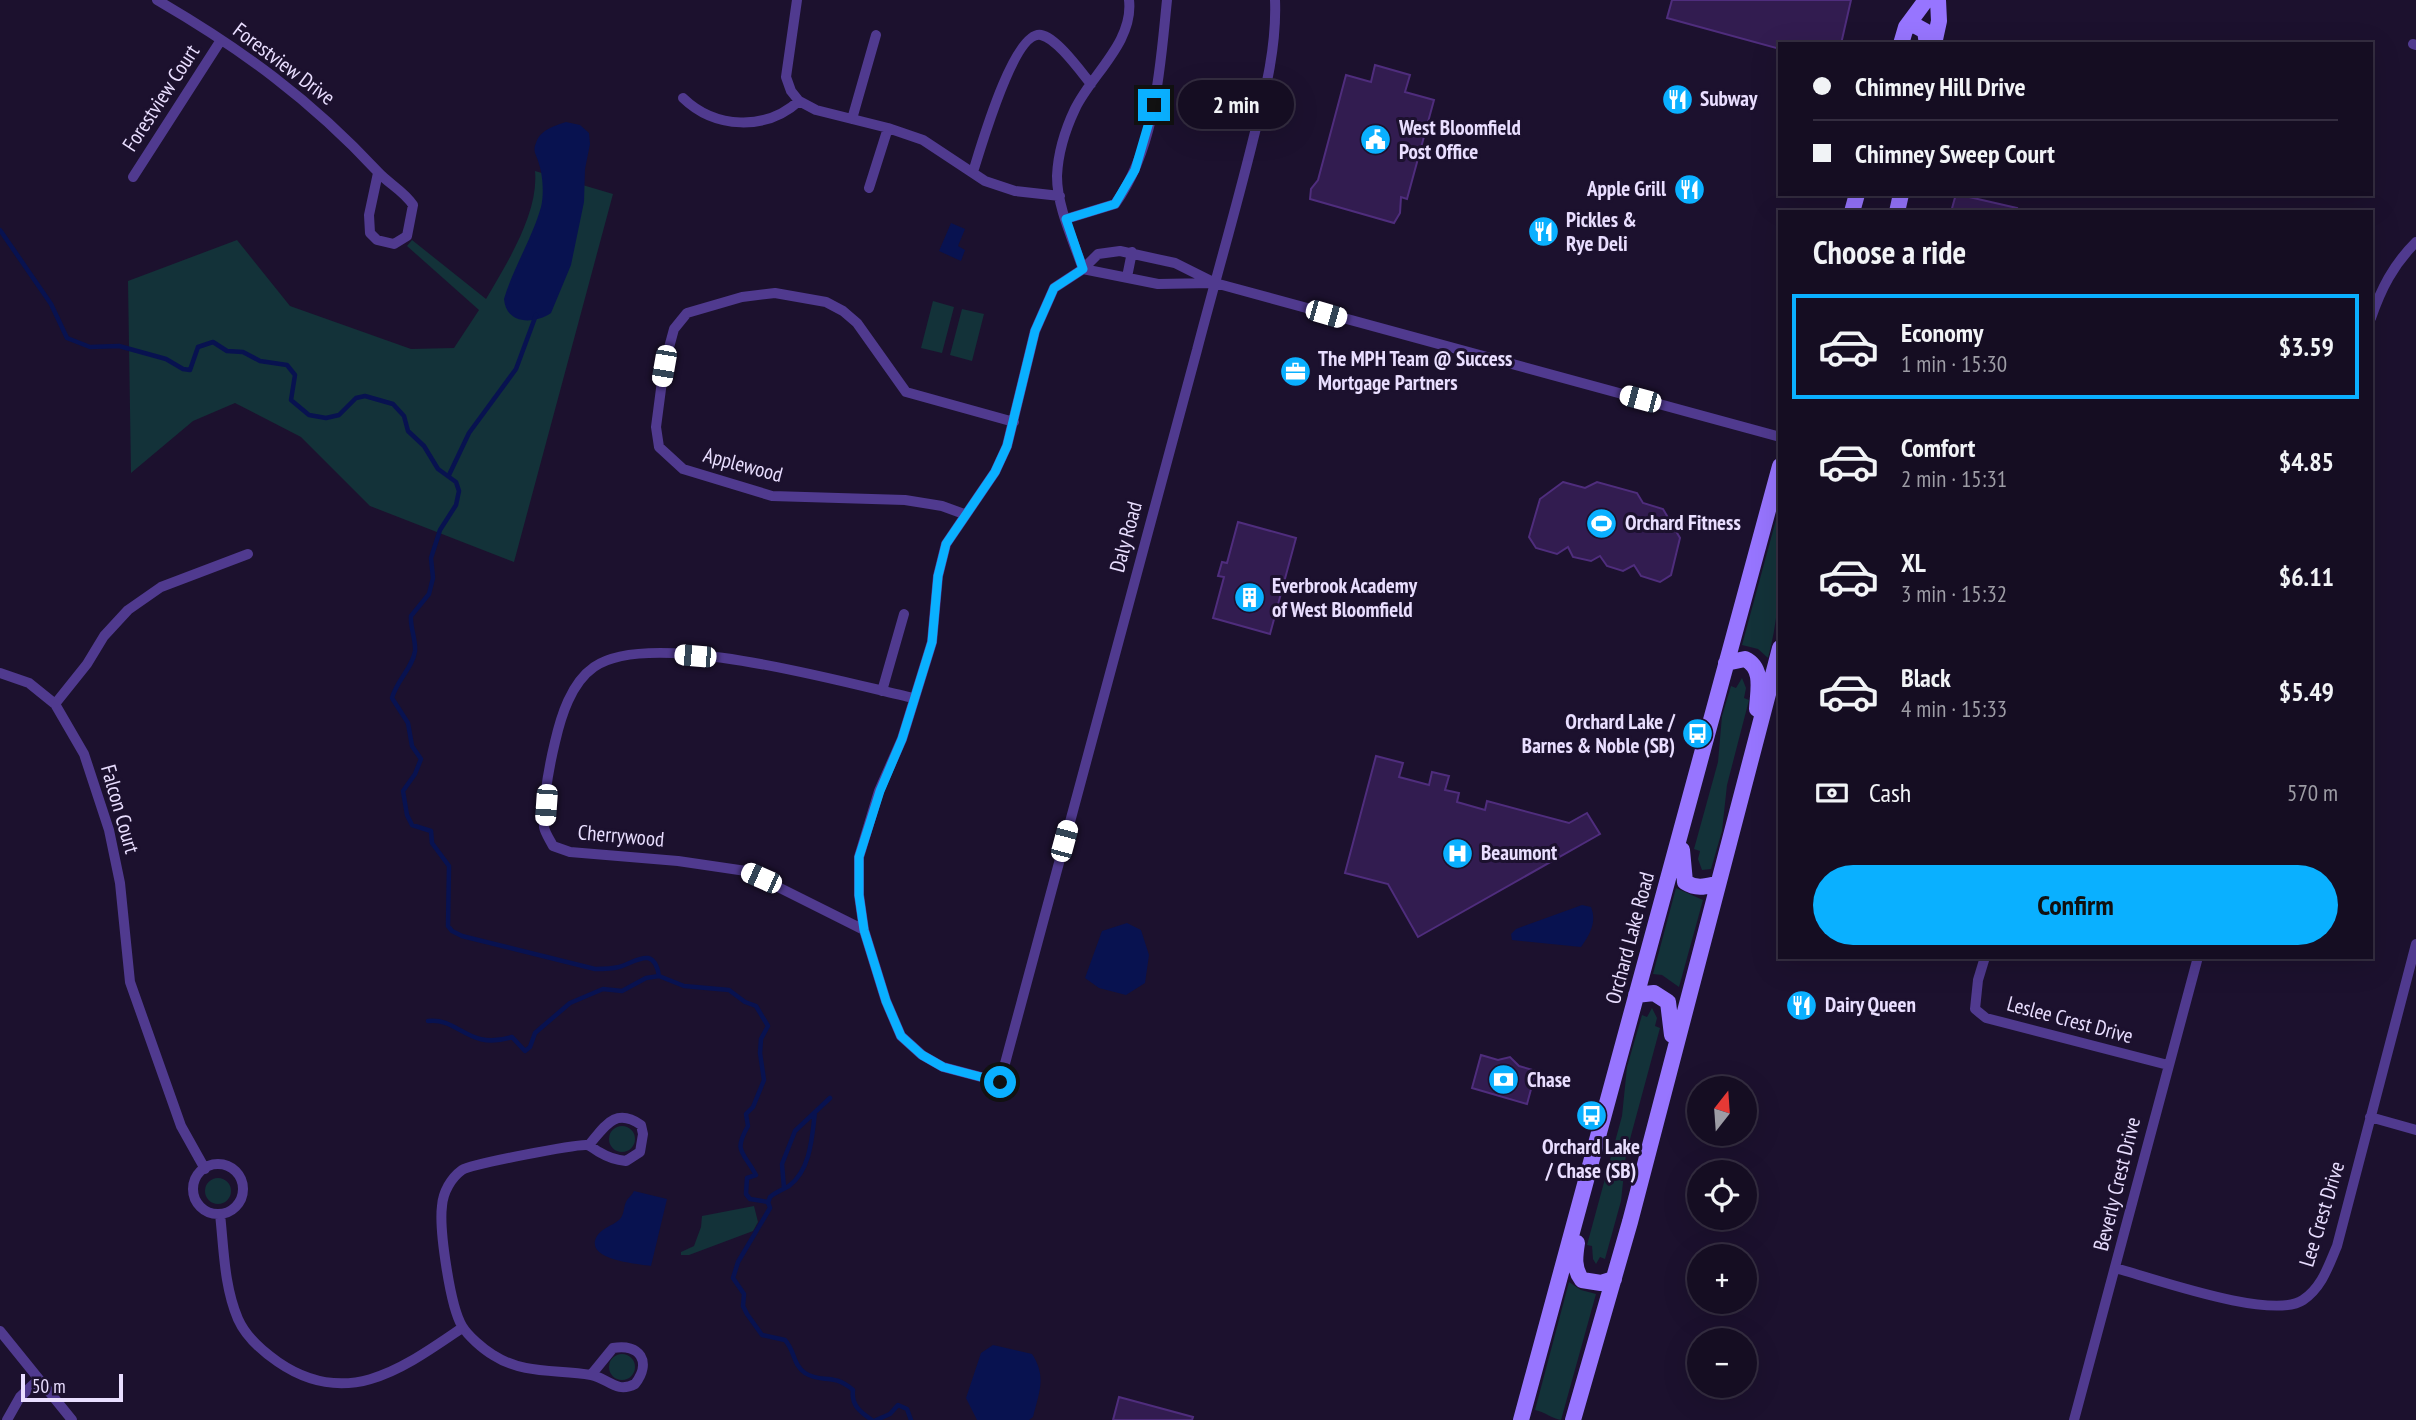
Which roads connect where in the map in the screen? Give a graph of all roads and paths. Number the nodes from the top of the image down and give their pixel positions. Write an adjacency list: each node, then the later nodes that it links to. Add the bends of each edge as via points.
1 (157, 0): 10 (street, Forestview Drive)
2 (797, 0): 16 (street, via 786,77)
3 (1129, 0): 14 (street, via 1121,37)
4 (1167, 0): 24 (street, via 1154,105 1135,170 1115,204)
5 (1275, 0): 30 (street, Daly Road, via 1267,83)
6 (1926, 0): 8 (main road)
7 (1938, 0): 13 (main road)
8 (1906, 26): 11 (main road); 12 (main road, via 1925,31)
9 (876, 34): 17 (street)
10 (221, 40): 20 (street, Forestview Drive, via 286,84 349,140); 21 (street, Forestview Court)
11 (1902, 42)
12 (1927, 42)
13 (1934, 42)
14 (1091, 84): 19 (street, via 1047,38 1032,36 1000,91); 23 (street, via 1061,144)
15 (683, 98): 16 (street, via 697,112 744,123 768,121)
16 (799, 101): 17 (street)
17 (852, 119): 18 (street)
18 (888, 128): 19 (street, via 932,145); 22 (street)
19 (973, 172): 23 (street, via 1015,191)
20 (378, 173): 20 (street, Forestview Drive, via 370,233 394,244 407,236 413,205)
21 (133, 177)
22 (869, 188)
23 (1060, 196): 24 (street)
24 (1066, 219): 27 (street)
25 (2416, 242): 31 (street)
26 (1132, 253): 27 (street, via 1098,254); 28 (street); 30 (street, via 1175,263)
27 (1083, 269): 28 (street); 33 (street, via 1054,288 1035,331)
28 (1127, 277): 30 (street, via 1158,284)
29 (2373, 281): 31 (street)
30 (1215, 283): 34 (street); 48 (street, Daly Road, via 1000,1082 943,1067 901,1036)
31 (2383, 285): 32 (street)
32 (2373, 312)
33 (1014, 422): 36 (street, via 995,472); 36 (street, Applewood, via 906,392 857,323 825,302 775,293 742,297 687,313 674,330 656,427 659,447 683,470 772,496 905,500)
34 (1778, 436)
35 (1778, 473): 40 (main road, Orchard Lake Road)
36 (964, 514): 43 (street, via 946,544 932,642)
37 (248, 554): 44 (street, via 161,587 128,610)
38 (904, 614): 42 (street)
39 (1778, 655): 45 (main road)
40 (1726, 663): 45 (main road, via 1745,659 1759,674); 46 (main road, Orchard Lake Road)
41 (0, 673): 44 (street, via 29,683)
42 (882, 691): 43 (street, Cherrywood); 48 (street, Cherrywood, via 718,658 647,651 619,656 594,667 576,686 563,711 554,744 544,829 552,846 570,852 747,872)
43 (913, 698): 48 (street, via 859,857)
44 (55, 704): 58 (street, Falcon Court, via 84,754 108,830 137,1008 181,1126)
45 (1756, 736): 47 (main road)
46 (1684, 819): 47 (main road, via 1685,882 1702,888); 52 (main road, Orchard Lake Road)
47 (1717, 884): 53 (main road)
48 (864, 930)
49 (2416, 944): 55 (street, Lee Crest Drive)
50 (1984, 959): 54 (street, Leslee Crest Drive, via 1975,1009 1986,1018)
51 (2197, 959): 54 (street, Beverly Crest Drive)
52 (1636, 995): 53 (main road, via 1654,993 1668,1002); 59 (main road, Orchard Lake Road)
53 (1674, 1048): 62 (main road)
54 (2168, 1065): 61 (street, Beverly Crest Drive)
55 (2370, 1117): 56 (street); 61 (street, Lee Crest Drive, via 2337,1246 2321,1283 2302,1301 2280,1307 2259,1305)
56 (2416, 1130)
57 (589, 1145): 57 (street, via 619,1117 641,1125 640,1152 626,1161); 63 (street, via 485,1162 464,1168 454,1177 446,1189 442,1221 455,1310)
58 (205, 1168): 60 (street, via 195,1181 195,1197 205,1210); 60 (street, via 229,1167 243,1186 235,1208)
59 (1580, 1202): 62 (main road, via 1576,1273 1591,1283); 69 (main road, Orchard Lake Road)
60 (220, 1214): 63 (street, via 228,1285 240,1323 264,1352 292,1372 333,1384 361,1382 404,1368)
61 (2115, 1268): 71 (street, Beverly Crest Drive)
62 (1614, 1279): 70 (main road)
63 (462, 1328): 65 (street, via 507,1362 528,1369)
64 (0, 1331): 66 (street)
65 (591, 1375): 65 (street, via 628,1388 640,1378 643,1361 631,1348 612,1348)
66 (37, 1380): 67 (street, via 13,1406); 68 (street)
67 (8, 1420)
68 (72, 1420)
69 (1521, 1420)
70 (1573, 1420)
71 (2074, 1420)

